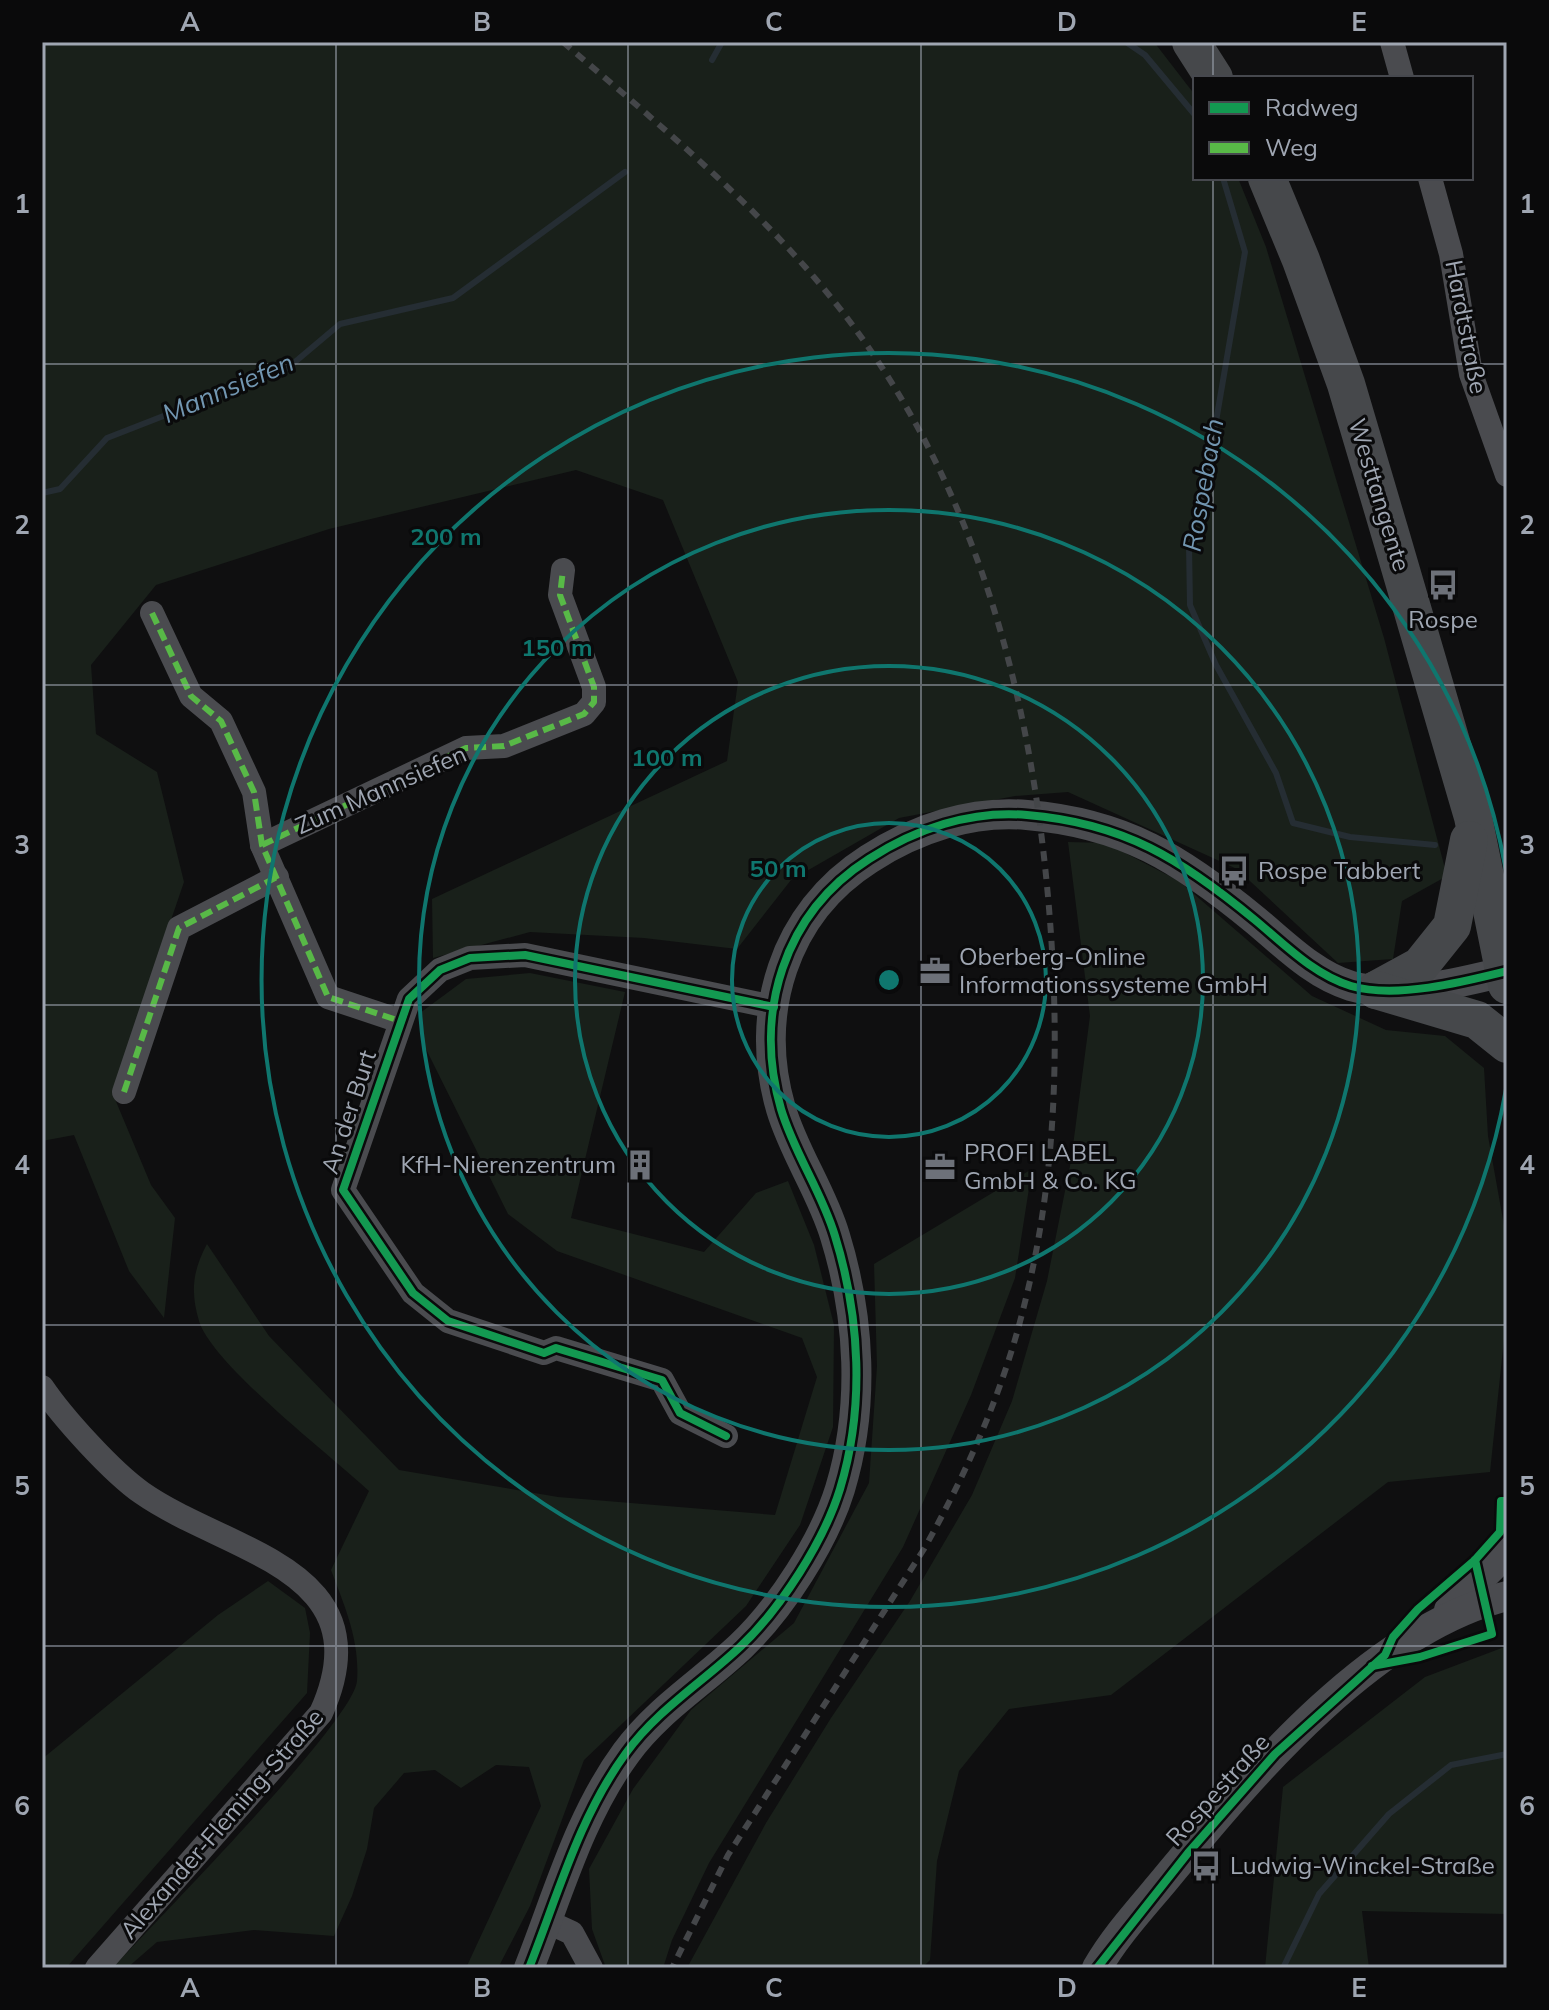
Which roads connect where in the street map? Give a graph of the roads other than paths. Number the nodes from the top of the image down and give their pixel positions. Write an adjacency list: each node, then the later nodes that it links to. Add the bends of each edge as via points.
1 (1191, 42): 3 (main road)
2 (1392, 42): 4 (street)
3 (1213, 76)
4 (1401, 76)
5 (1268, 180): 10 (main road, Westtangente, via 1346,384)
6 (1431, 180): 7 (street, Hardtstraße, via 1451,254 1471,374)
7 (1507, 475)
8 (563, 570): 11 (street, Zum Mannsiefen, via 560,595 594,687 594,702 584,714 504,746 466,748)
9 (152, 613): 11 (street, Zum Mannsiefen, via 191,696 221,721 254,792)
10 (1473, 817): 12 (main road, Westtangente); 14 (main road, Westtangente); 15 (main road, via 1452,926 1420,966)
11 (262, 845): 13 (street, Zum Mannsiefen)
12 (1507, 873)
13 (277, 877): 17 (street, Zum Mannsiefen, via 328,997); 19 (street, via 179,928)
14 (1506, 976): 15 (street)
15 (1376, 990): 16 (street, via 1350,986 1312,967 1215,887 1154,846 1079,821 1020,814 968,817 901,838 846,873 802,921 783,963); 18 (main road, via 1477,1020)
16 (774, 1007): 17 (street, An der Burt, via 525,955 470,958 440,970 409,999); 25 (street, via 771,1060 782,1111 835,1233 852,1318 856,1413 840,1490 781,1598 742,1645 627,1750 594,1803)
17 (400, 1021): 21 (street, An der Burt, via 343,1190 413,1293 448,1321 544,1353 556,1348 662,1380 680,1413)
18 (1507, 1044)
19 (124, 1092)
20 (42, 1387): 26 (street, Alexander-Fleming-Straße, via 61,1414 141,1493 263,1555 312,1589 330,1619 339,1651 335,1681 321,1713)
21 (726, 1436)
22 (1507, 1552): 24 (street)
23 (1507, 1596): 24 (street, Rospestraße)
24 (1435, 1622): 29 (street, Rospestraße, via 1359,1676 1275,1754)
25 (548, 1922): 27 (street); 28 (street, via 572,1933)
26 (97, 1968)
27 (529, 1968)
28 (591, 1968)
29 (1097, 1968)

